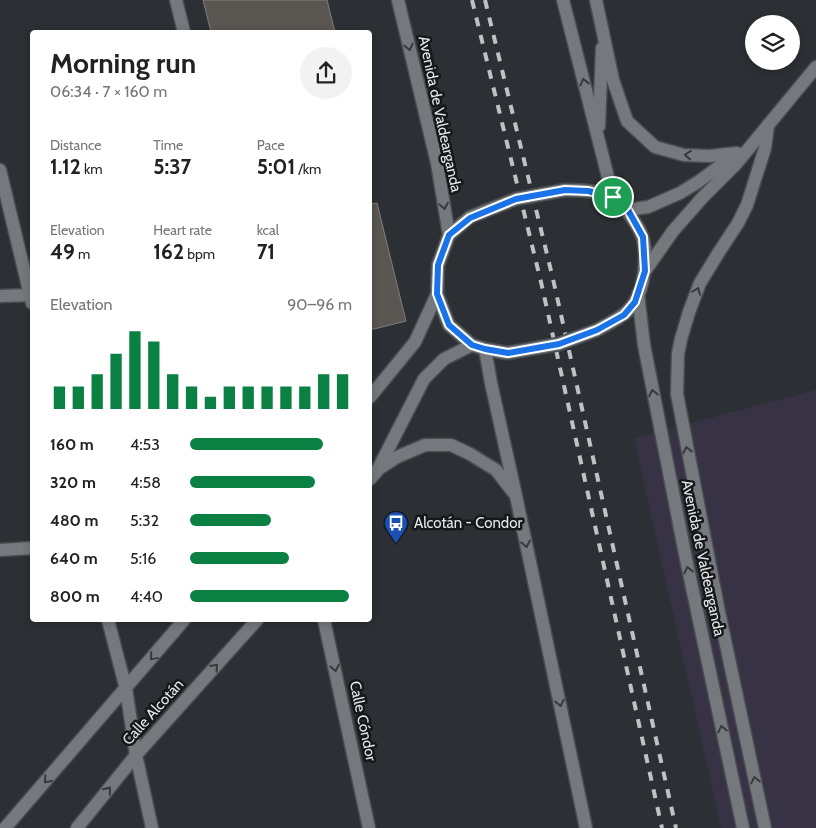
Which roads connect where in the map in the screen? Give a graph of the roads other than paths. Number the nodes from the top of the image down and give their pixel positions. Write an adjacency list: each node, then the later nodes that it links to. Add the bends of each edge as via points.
1 (176, 0): 6 (street)
2 (398, 0): 14 (street, Avenida de Valdearganda, one-way to 14, via 437,163)
3 (563, 0): 9 (street, one-way to 3)
4 (596, 0): 5 (street)
5 (603, 28): 9 (street); 10 (street, one-way to 5, via 684,156 655,147 627,121 613,80)
6 (184, 30)
7 (816, 67): 8 (street)
8 (768, 125): 10 (street); 15 (street, via 673,231); 39 (street, one-way to 8, via 677,394 678,354 689,312 700,283 747,205 765,148)
9 (598, 141): 12 (street)
10 (737, 153): 13 (street, via 680,193 648,207)
11 (0, 170): 16 (street)
12 (613, 197): 13 (street); 14 (street, bridge, via 565,190 516,199 470,218)
13 (628, 210): 15 (street, via 643,237)
14 (449, 235): 17 (street, via 438,265)
15 (645, 271): 18 (street)
16 (30, 291)
17 (437, 294): 21 (street, via 449,325); 22 (street, via 415,342)
18 (638, 294): 21 (street, bridge, via 624,315 597,330 559,344 508,353); 38 (street, Avenida de Valdearganda, one-way to 18, via 647,364)
19 (0, 296): 20 (street)
20 (30, 299)
21 (479, 347): 23 (street, via 444,359 424,379); 24 (street, via 491,383)
22 (372, 396)
23 (373, 475): 24 (street, via 397,457 425,445 450,445 496,470)
24 (516, 496): 37 (street, one-way to 37)
25 (30, 548): 26 (street)
26 (0, 550)
27 (109, 622): 31 (street)
28 (182, 622): 31 (street, one-way to 31)
29 (255, 622): 32 (street, Calle Alcotán, one-way to 29)
30 (324, 622): 36 (street, Calle Cóndor, one-way to 36)
31 (126, 688): 32 (street); 33 (street, one-way to 33)
32 (136, 755): 34 (street, Calle Alcotán, one-way to 32); 35 (street)
33 (6, 828)
34 (78, 828)
35 (152, 828)
36 (370, 828)
37 (586, 828)
38 (743, 828)
39 (765, 828)

